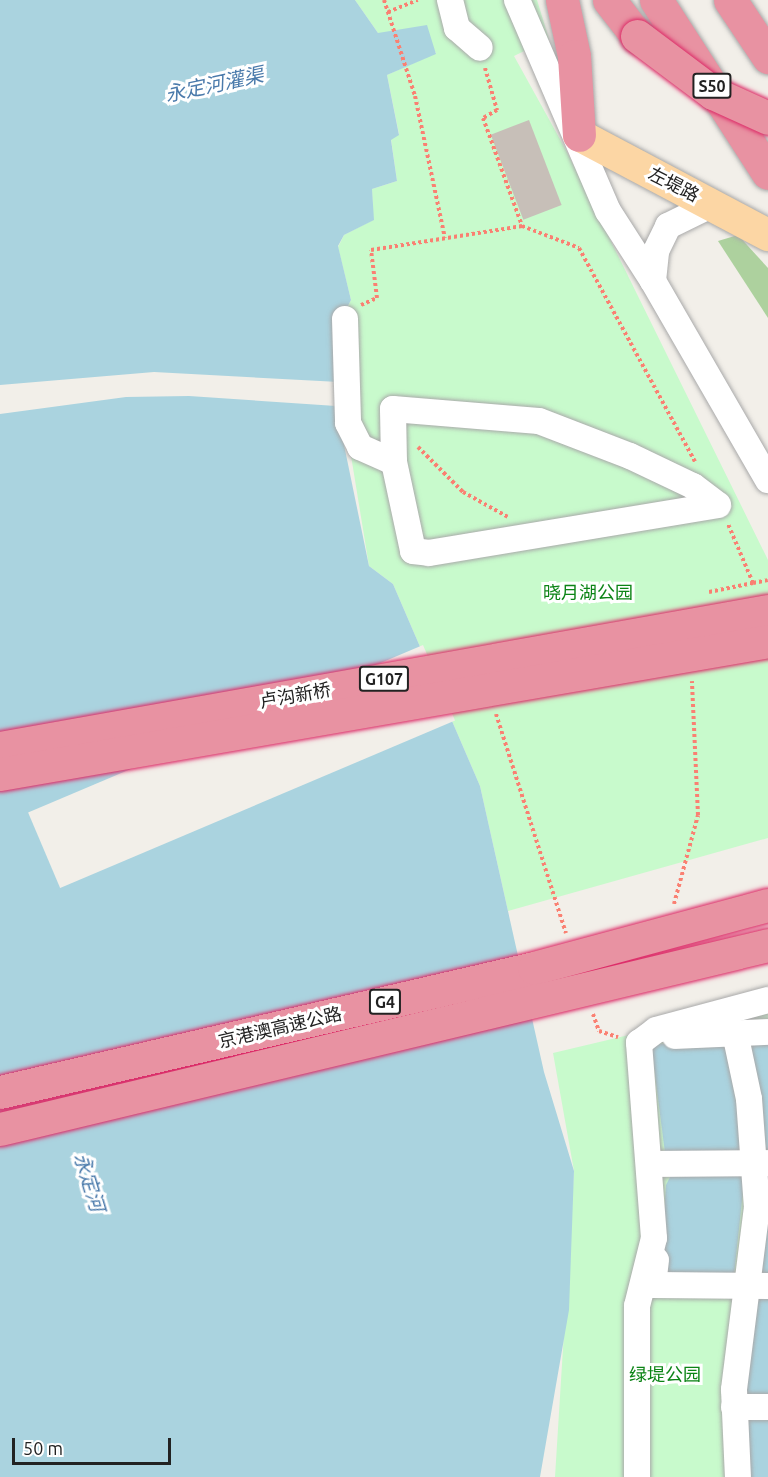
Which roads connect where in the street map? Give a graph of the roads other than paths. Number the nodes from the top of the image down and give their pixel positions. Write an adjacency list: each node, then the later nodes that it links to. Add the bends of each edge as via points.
1 (450, 0): 7 (street, via 457,28)
2 (517, 0): 10 (street, via 532,45)
3 (562, 0): 10 (highway, via 574,56)
4 (609, 0): 9 (highway, bridge, via 638,36 713,93)
5 (656, 0): 11 (highway, S50)
6 (730, 0): 8 (highway)
7 (480, 48)
8 (768, 57)
9 (768, 118)
10 (579, 135): 12 (main road, 左堤路); 14 (street, via 608,211)
11 (768, 173)
12 (713, 204): 13 (main road, 左堤路); 14 (street, via 668,226 656,251)
13 (768, 235)
14 (653, 281): 17 (street)
15 (345, 319): 16 (street, via 348,423 360,447)
16 (394, 462): 16 (street, via 393,409 539,420 630,456 693,486 718,505 429,553 412,551)
17 (768, 480)
18 (761, 597): 20 (highway, 卢沟新桥 / G107, bridge)
19 (768, 641): 21 (highway, 卢沟新桥 / G107, bridge)
20 (0, 748)
21 (0, 774)
22 (768, 905): 27 (highway, 京港澳高速公路 / G4, bridge, via 534,968)
23 (768, 945): 28 (highway, 京港澳高速公路 / G4, bridge)
24 (768, 1000): 34 (street, via 656,1030 639,1043 654,1238 637,1306)
25 (768, 1032): 26 (street)
26 (735, 1034): 29 (street); 30 (street, via 668,1036 649,1043 646,1052)
27 (0, 1092)
28 (0, 1129)
29 (762, 1163): 30 (street); 31 (street, via 757,1207)
30 (661, 1164): 31 (street, via 653,1285)
31 (757, 1286): 32 (street)
32 (734, 1407): 33 (street); 35 (street)
33 (768, 1407)
34 (637, 1477)
35 (738, 1477)

